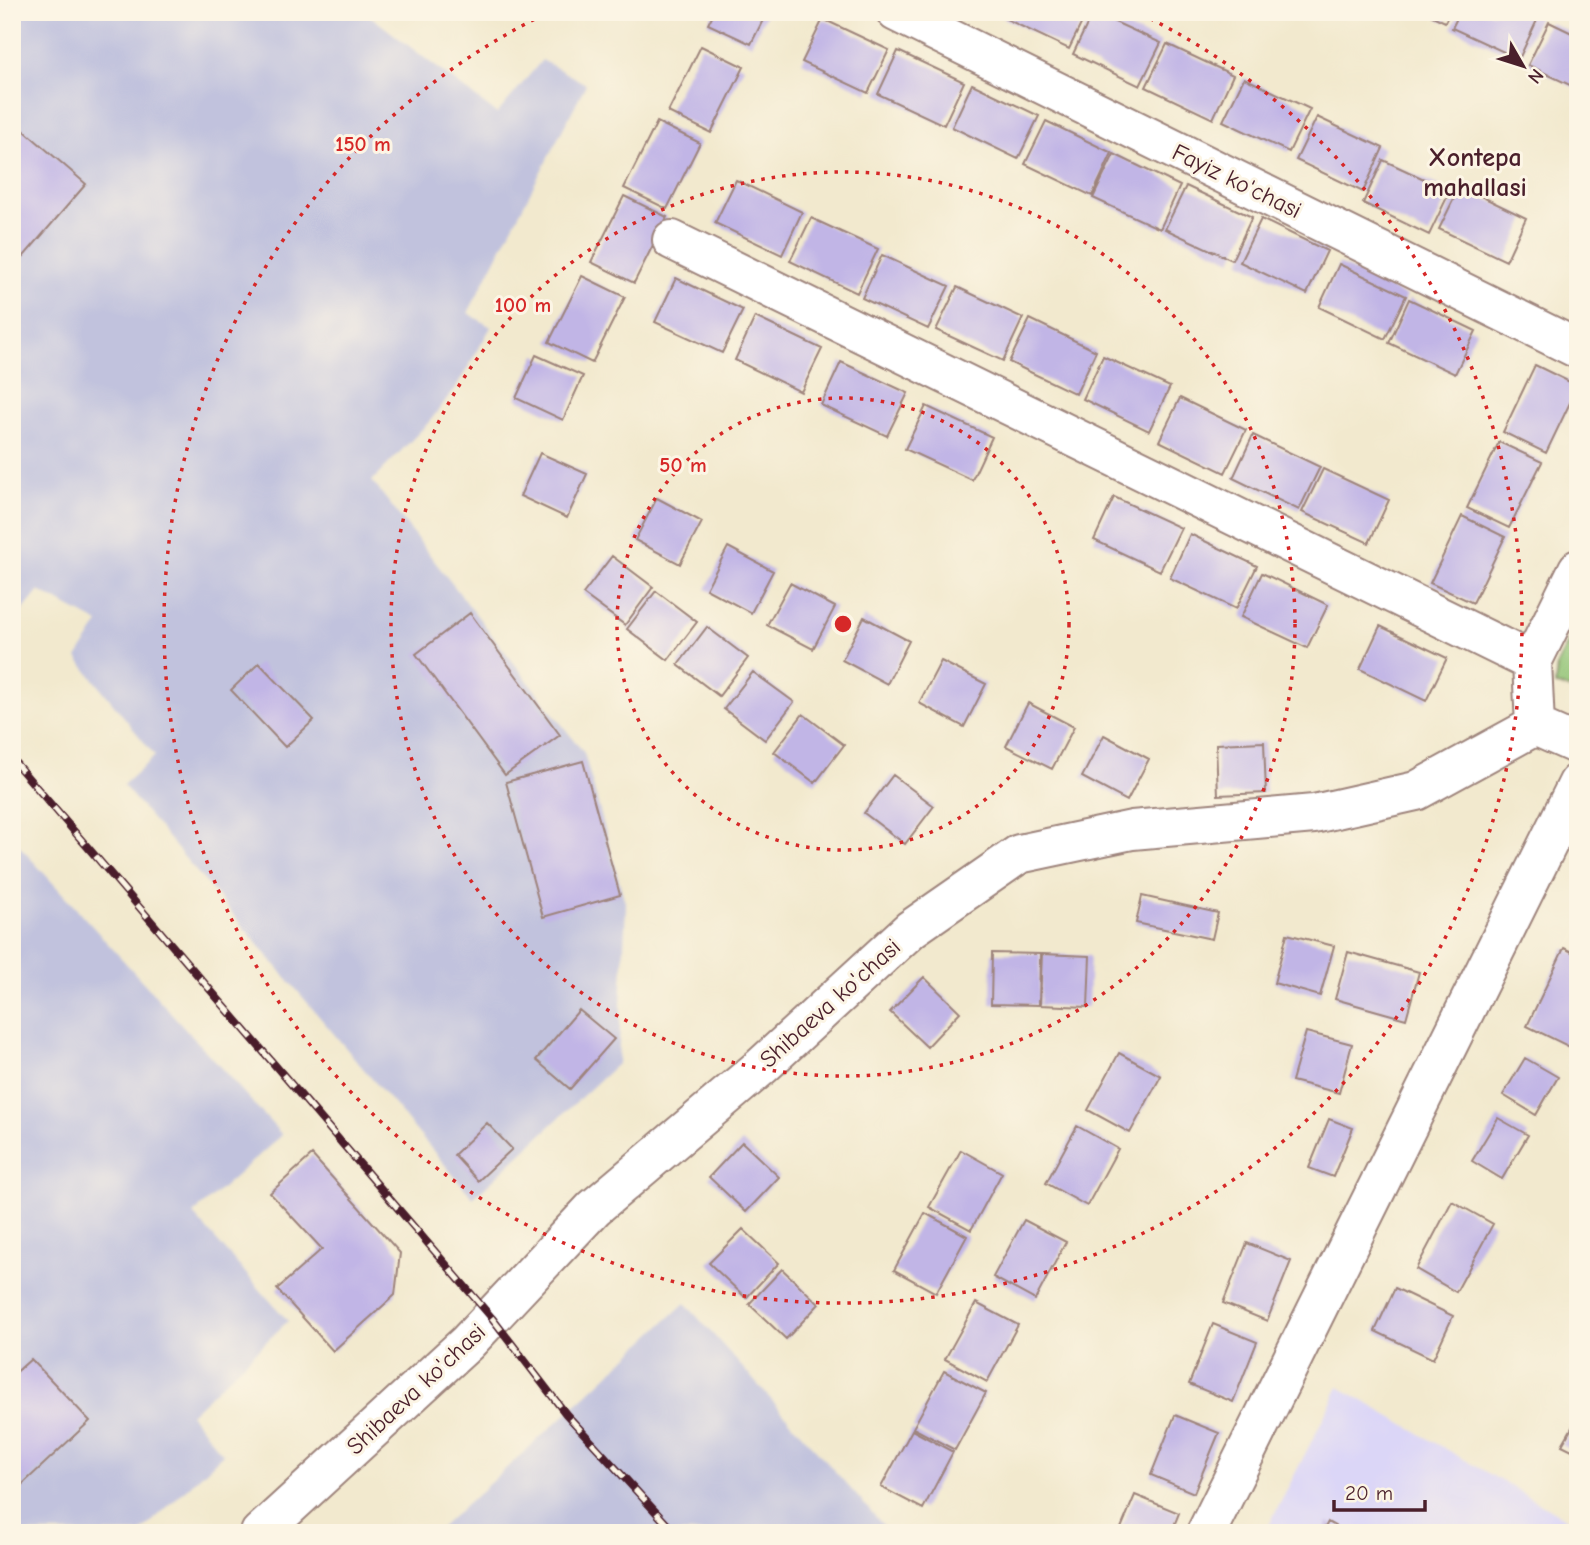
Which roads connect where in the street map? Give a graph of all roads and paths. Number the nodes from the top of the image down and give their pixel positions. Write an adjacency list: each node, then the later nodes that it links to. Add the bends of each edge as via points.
1 (896, 12): 3 (street, Fayiz ko'chasi)
2 (672, 240): 5 (street)
3 (1578, 349)
4 (1578, 569): 5 (street)
5 (1532, 662): 6 (street)
6 (1535, 726): 7 (street); 9 (street, Shibaeva ko'chasi, via 1416,791 1314,814 1132,830 1019,854 911,929 762,1066 594,1208 467,1343)
7 (1578, 746)
8 (1578, 783): 10 (street)
9 (260, 1533)
10 (1206, 1533)

